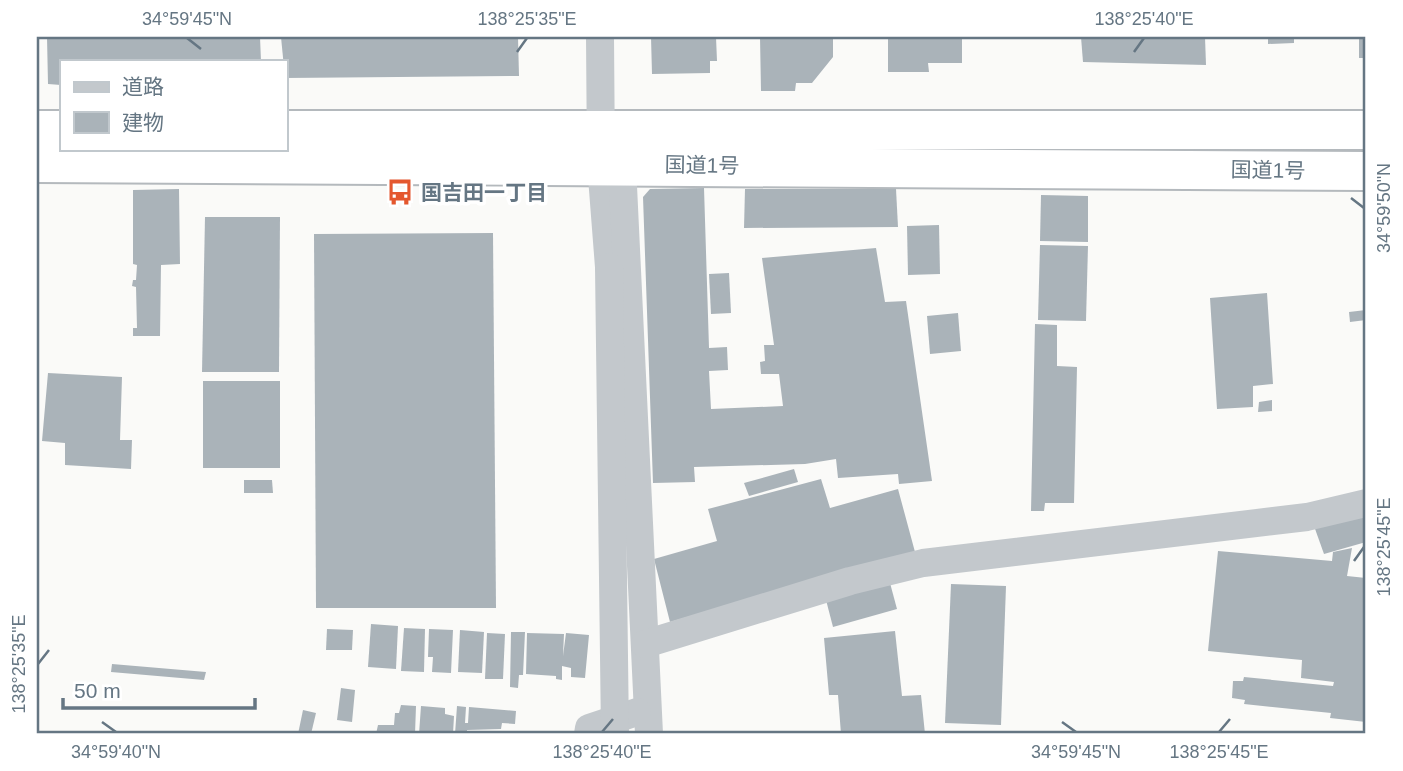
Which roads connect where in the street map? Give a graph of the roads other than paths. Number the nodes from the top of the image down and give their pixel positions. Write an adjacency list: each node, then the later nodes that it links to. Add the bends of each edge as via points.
1 (600, 37): 6 (street)
2 (37, 130): 3 (highway)
3 (60, 130)
4 (287, 130): 6 (highway, 国道1号)
5 (1366, 130): 6 (highway, 国道1号)
6 (608, 153): 7 (highway, 国道1号); 8 (highway, 国道1号); 10 (street); 13 (street, bridge)
7 (37, 163)
8 (1366, 171)
9 (1366, 503): 10 (street, via 1307,517 923,563)
10 (645, 644): 11 (street)
11 (649, 721): 12 (street, via 589,728)
12 (589, 734)
13 (615, 734)

